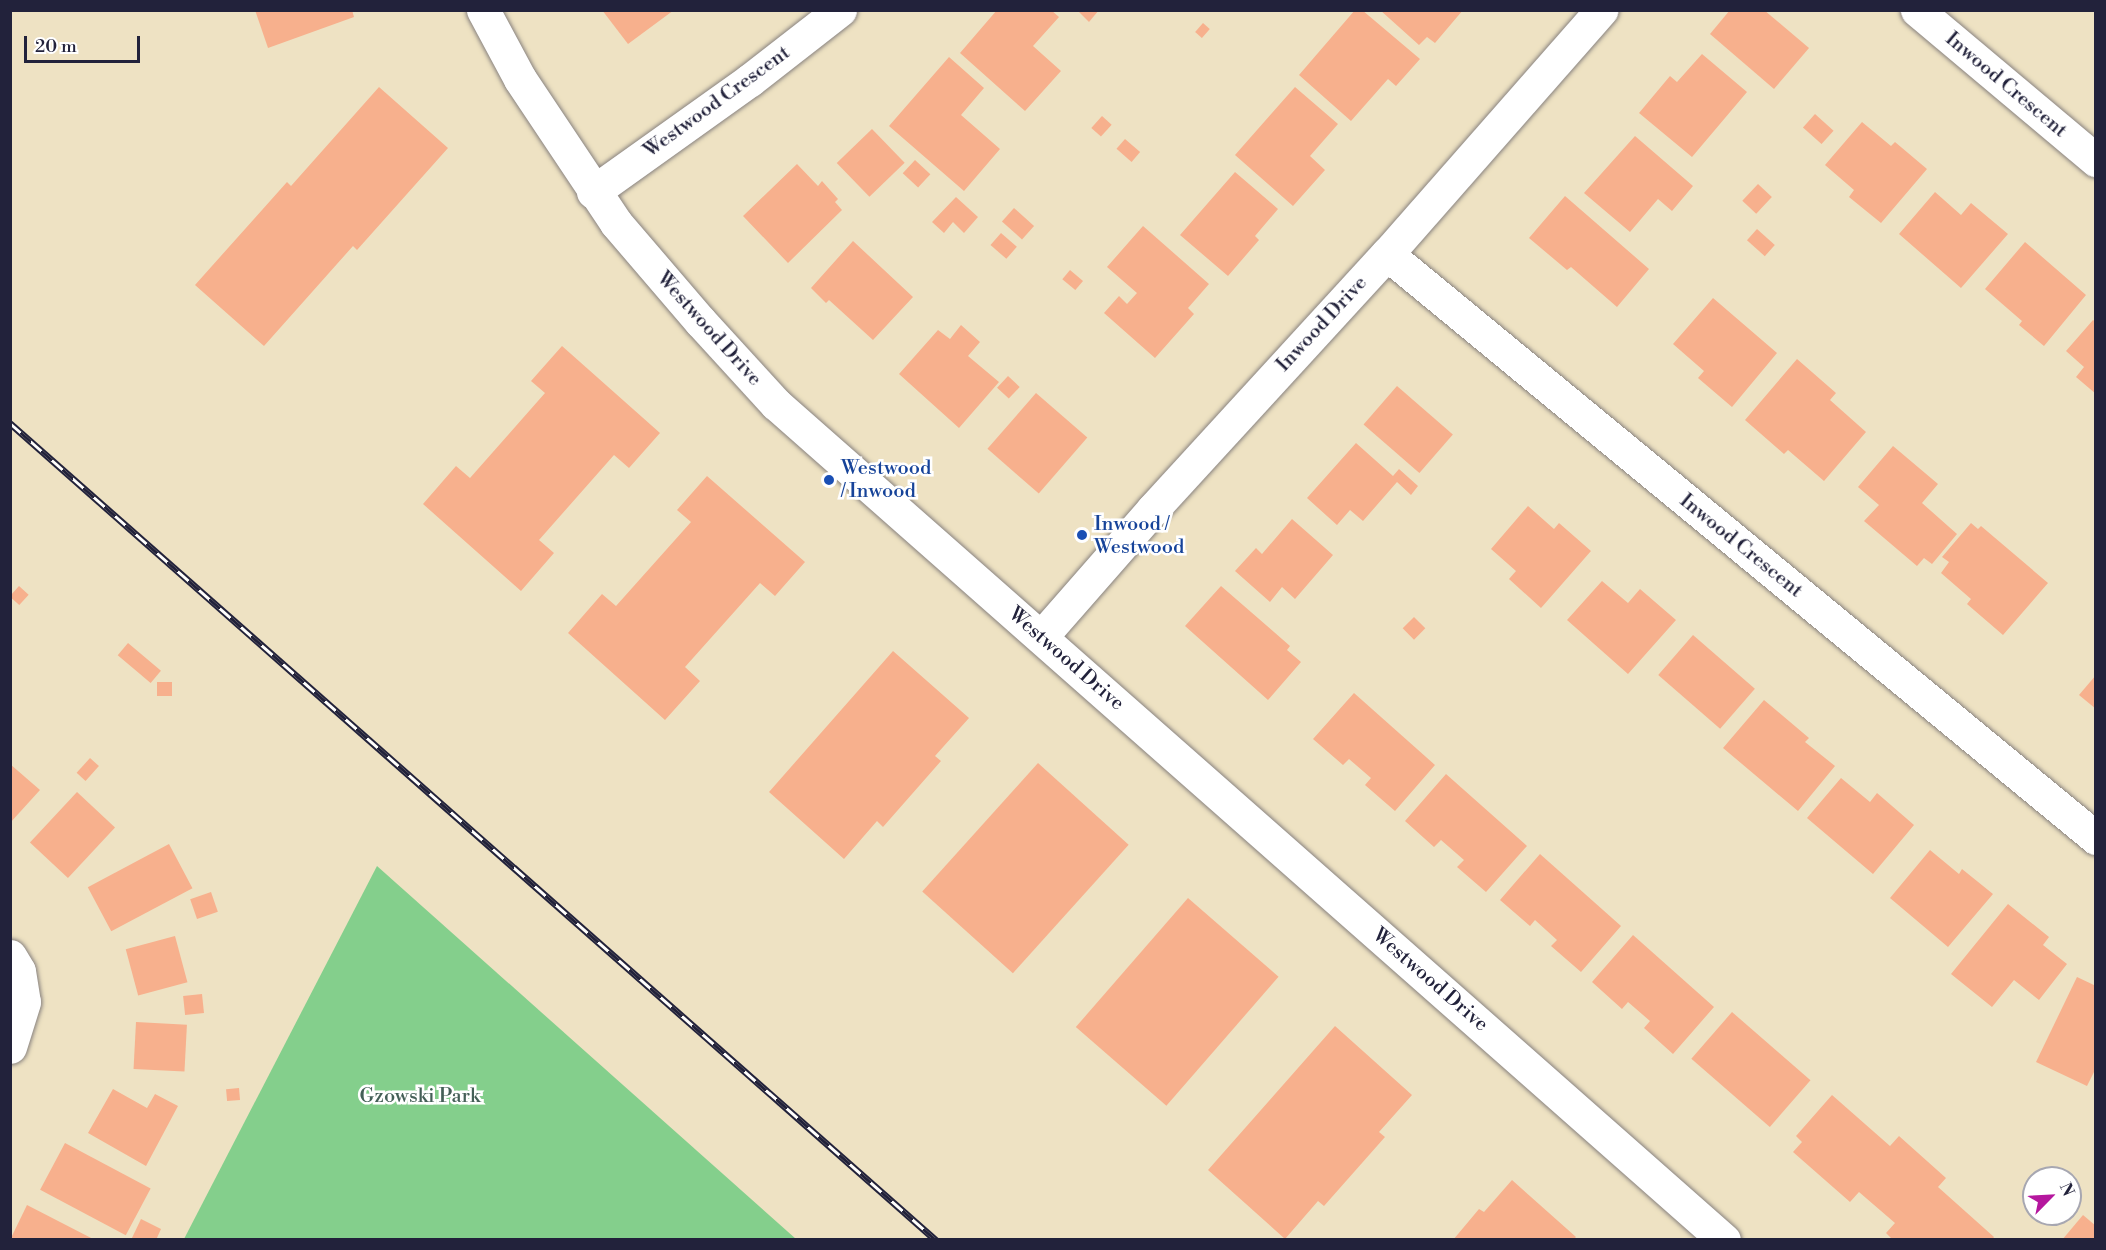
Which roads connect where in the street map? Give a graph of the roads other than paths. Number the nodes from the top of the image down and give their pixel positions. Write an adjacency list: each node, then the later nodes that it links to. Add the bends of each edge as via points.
1 (483, 10): 6 (street, Westwood Drive, via 520,79)
2 (840, 10): 6 (street, Westwood Crescent)
3 (1601, 10): 7 (street, Inwood Drive)
4 (1917, 10): 5 (street, Inwood Crescent)
5 (2096, 160)
6 (594, 192): 8 (street, Westwood Drive, via 640,253 776,404)
7 (1387, 254): 8 (street, Inwood Drive); 9 (street, Inwood Crescent)
8 (1041, 637): 12 (street, Westwood Drive)
9 (2096, 838)
10 (10, 956): 11 (street, via 19,971 24,1002)
11 (10, 1047)
12 (1724, 1239)

